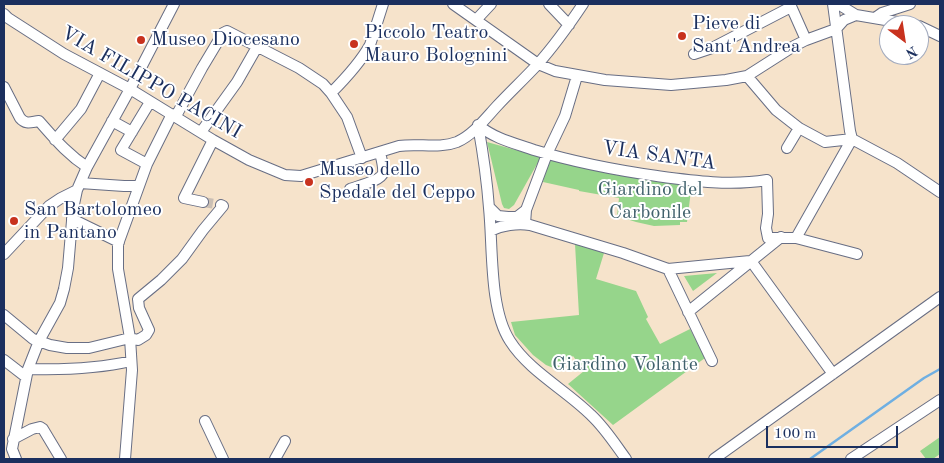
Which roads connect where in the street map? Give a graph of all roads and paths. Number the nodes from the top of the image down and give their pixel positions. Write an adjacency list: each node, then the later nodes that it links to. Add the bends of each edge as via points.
1 (174, 4): 26 (street)
2 (383, 4): 27 (street, via 367,51)
3 (453, 4): 15 (street)
4 (492, 4): 15 (street)
5 (548, 4): 16 (street)
6 (583, 4): 16 (street)
7 (832, 4): 17 (street)
8 (838, 4): 12 (street)
9 (910, 4): 13 (street)
10 (790, 5): 18 (street); 20 (street, via 712,48)
11 (4, 14): 22 (street, VIA FILIPPO PACINI)
12 (856, 15): 13 (street); 17 (street, via 844,20)
13 (875, 18): 14 (street)
14 (879, 19)
15 (476, 20): 21 (street)
16 (569, 25): 21 (street)
17 (836, 29): 18 (street); 35 (street)
18 (806, 40): 24 (street)
19 (257, 48): 27 (street, via 299,68); 29 (street, via 226,31 223,33); 34 (street)
20 (694, 54)
21 (538, 64): 23 (street); 31 (street)
22 (100, 73): 26 (street, VIA FILIPPO PACINI); 36 (street, via 81,110)
23 (577, 76): 24 (street, via 671,85); 40 (street, via 565,116)
24 (747, 76): 32 (street, via 776,110)
25 (4, 87): 36 (street, via 20,118 28,123 40,121)
26 (130, 89): 28 (street, VIA FILIPPO PACINI); 30 (street)
27 (331, 93): 41 (street, via 347,118)
28 (150, 102): 29 (street, VIA FILIPPO PACINI); 33 (street)
29 (174, 115): 34 (street, VIA FILIPPO PACINI); 42 (street)
30 (112, 121): 33 (street); 43 (street)
31 (478, 125): 39 (street, via 464,138 452,143 408,145); 40 (street, VIA SANTA, via 497,138); 50 (street)
32 (799, 128): 35 (street, via 825,142); 38 (street)
33 (132, 132): 42 (street, via 122,150)
34 (201, 132): 37 (street, VIA FILIPPO PACINI)
35 (852, 139): 47 (street, via 897,163); 56 (street)
36 (55, 140): 43 (street)
37 (213, 140): 41 (street, VIA FILIPPO PACINI, via 285,175 301,176); 48 (street, via 184,198)
38 (787, 148)
39 (380, 152): 41 (street); 46 (street, via 381,176)
40 (547, 154): 51 (street); 55 (street, VIA SANTA, via 684,180 723,183 767,180 768,238)
41 (362, 158)
42 (147, 164): 44 (street)
43 (87, 167): 45 (street)
44 (139, 186): 45 (street); 57 (street)
45 (78, 187): 52 (street); 58 (street, via 44,210)
46 (350, 189)
47 (940, 192)
48 (203, 202)
49 (222, 206): 65 (street, via 182,259 139,298 139,308 149,330 138,340)
50 (489, 207): 51 (street, via 502,217 517,217); 54 (street)
51 (526, 210): 53 (street)
52 (71, 221): 57 (street); 66 (street, via 68,268 62,296)
53 (524, 224): 54 (street); 61 (street, via 623,253)
54 (491, 231): 81 (street, via 496,303 510,342 542,374 592,415)
55 (781, 237): 56 (street); 60 (street)
56 (796, 238): 59 (street)
57 (119, 242): 65 (street, via 118,269)
58 (4, 254)
59 (857, 254)
60 (751, 261): 61 (street); 63 (street); 71 (street)
61 (668, 270): 63 (street)
62 (940, 297): 71 (street)
63 (688, 312): 68 (street)
64 (4, 315): 66 (street)
65 (130, 338): 66 (street, via 89,348 67,348); 69 (street)
66 (39, 341): 70 (street)
67 (4, 360): 70 (street)
68 (712, 360)
69 (131, 361): 70 (street); 78 (street)
70 (27, 373): 74 (street)
71 (833, 374): 82 (street)
72 (940, 400): 83 (street)
73 (205, 421): 79 (street)
74 (10, 437): 76 (street); 77 (street, via 40,426)
75 (285, 442): 80 (street)
76 (16, 459)
77 (61, 459)
78 (125, 459)
79 (223, 459)
80 (275, 459)
81 (626, 459)
82 (714, 459)
83 (850, 459)

